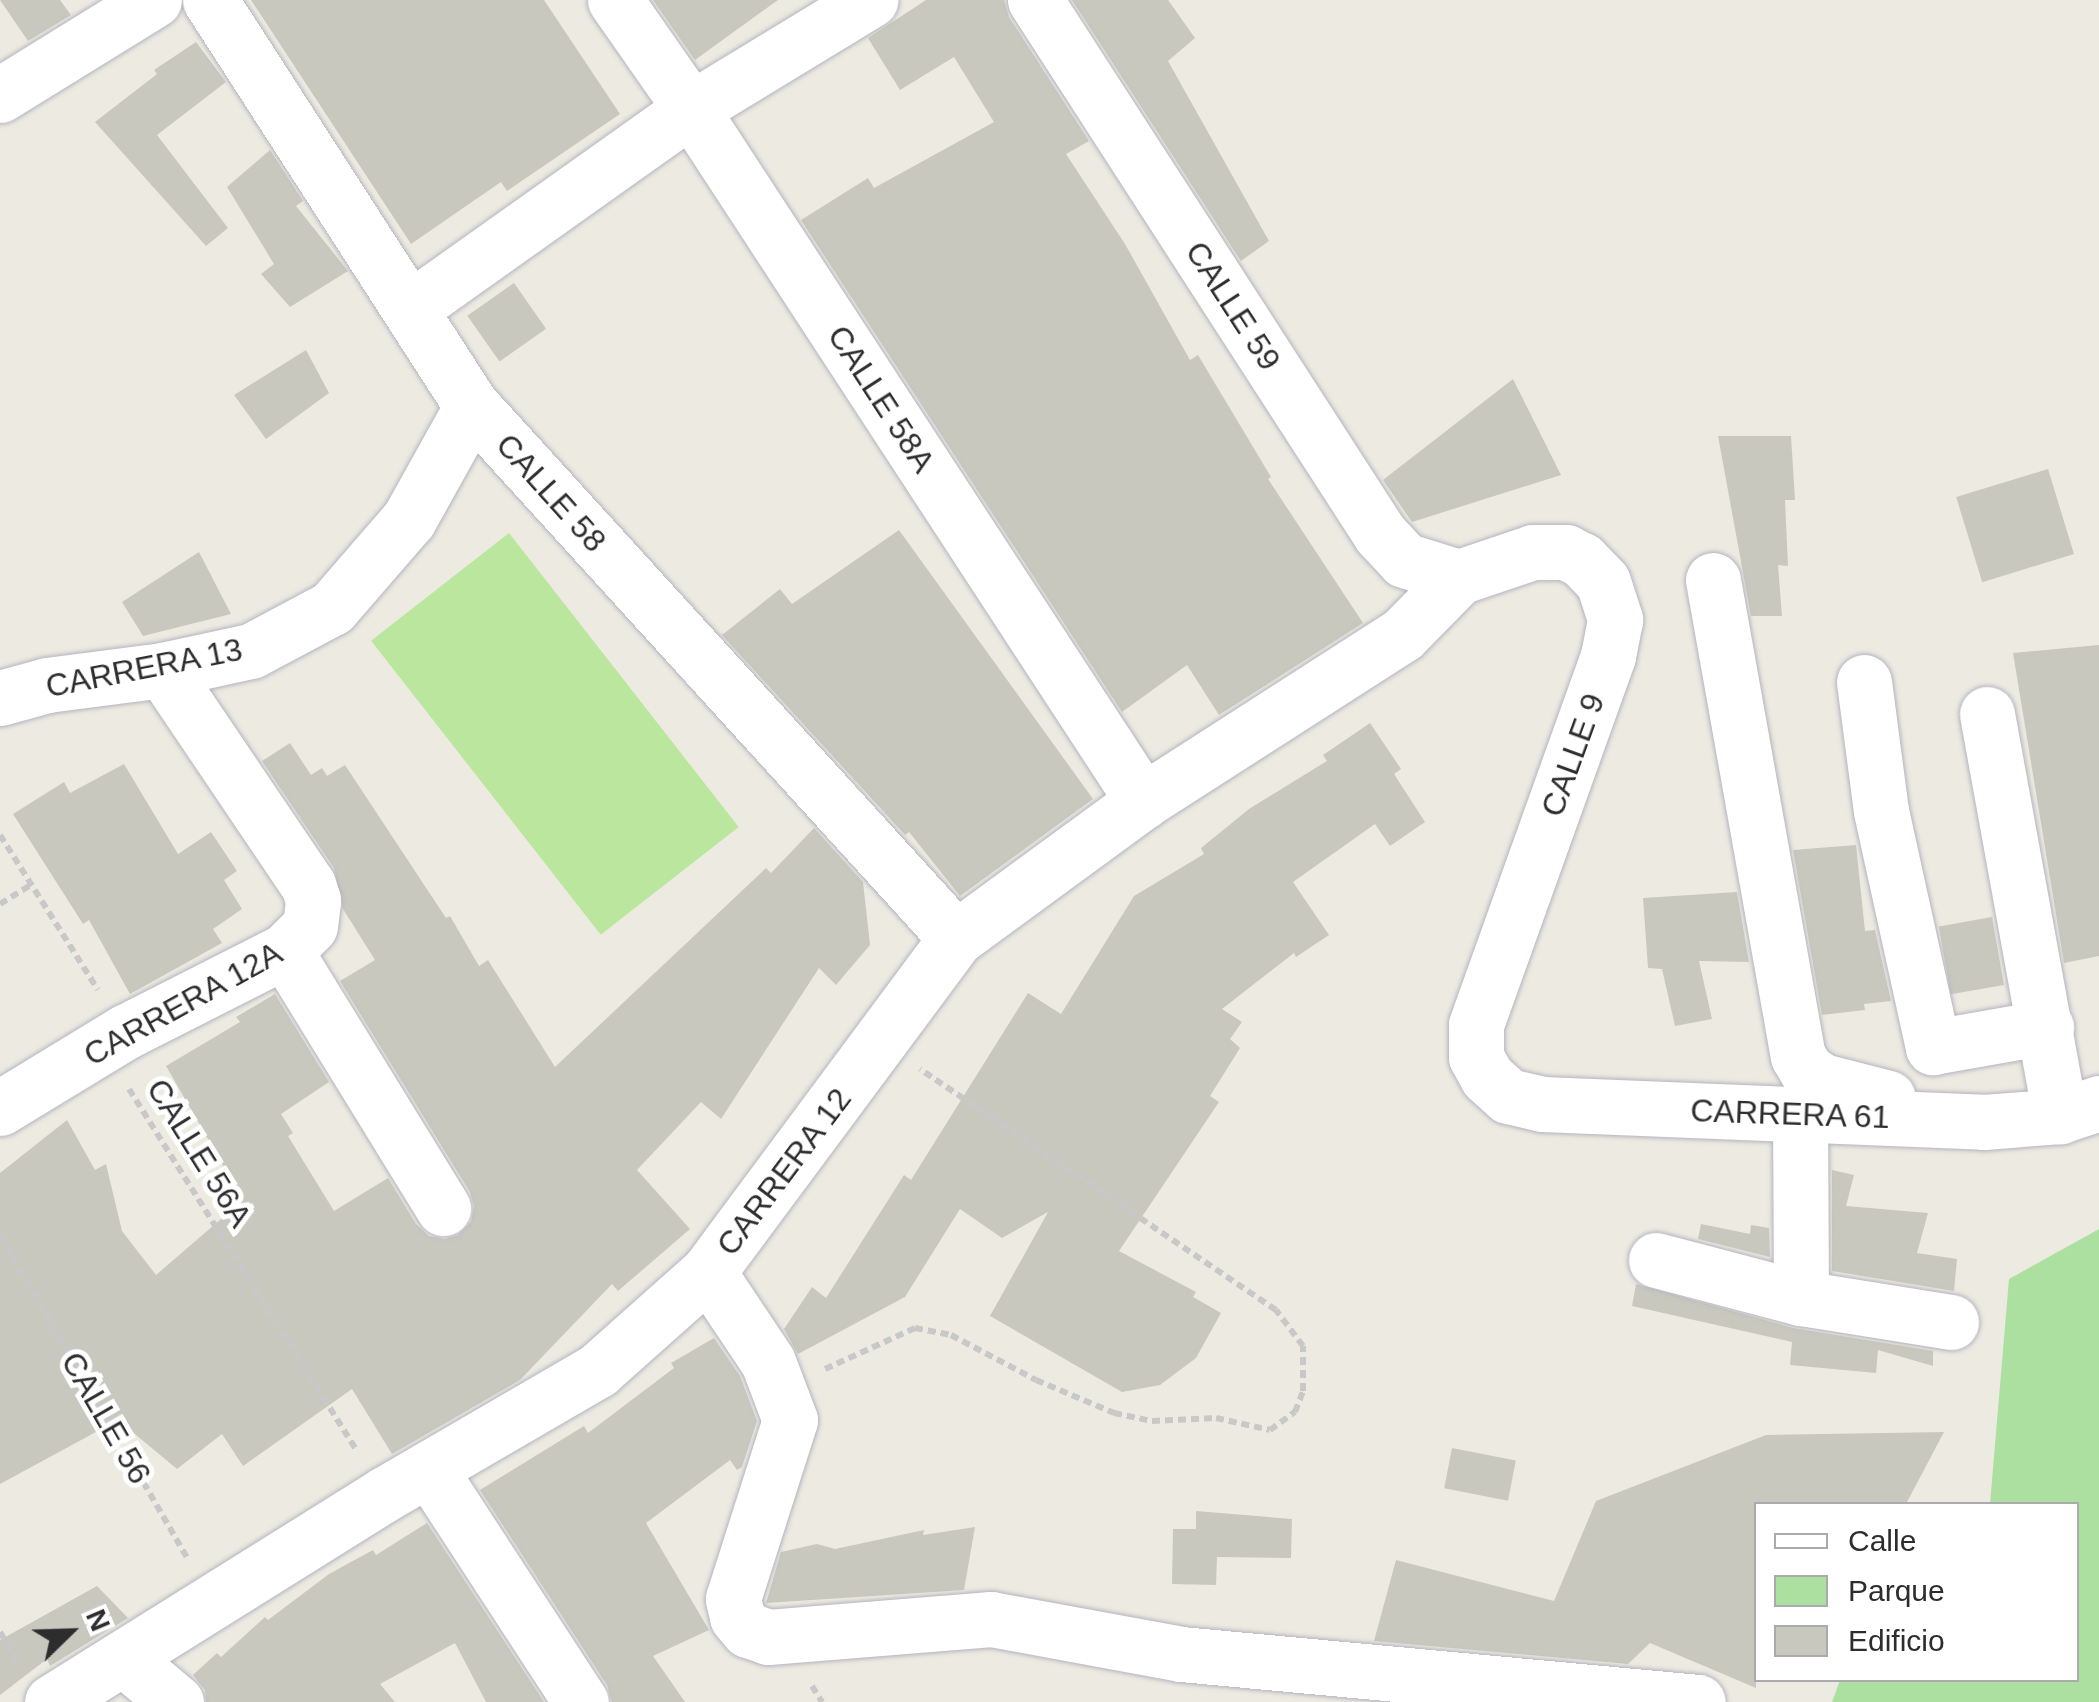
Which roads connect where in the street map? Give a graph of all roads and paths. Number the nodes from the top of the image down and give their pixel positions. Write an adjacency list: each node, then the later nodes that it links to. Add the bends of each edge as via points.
1 (154, 0): 6 (street)
2 (210, 0): 8 (street, CALLE 58)
3 (615, 0): 7 (street, CALLE 58A)
4 (870, 0): 7 (street)
5 (1035, 0): 10 (street, CALLE 59, via 1380,534 1404,560)
6 (0, 94)
7 (692, 109): 8 (street); 16 (street, CALLE 58A)
8 (412, 308): 9 (street, CALLE 58)
9 (472, 406): 12 (street, CARRERA 13, via 409,520 332,608 250,651); 20 (street, CALLE 58)
10 (1459, 577): 16 (street, CARRERA 12, via 1402,635); 25 (street, CALLE 9, via 1532,552 1566,552 1603,582 1615,620 1608,656 1476,1025 1476,1057)
11 (1713, 580): 29 (street, via 1798,1056 1822,1081)
12 (163, 670): 14 (street, CARRERA 13); 21 (street, CARRERA 12A, via 308,884 310,926)
13 (1864, 682): 22 (street, via 1880,811 1933,1048)
14 (0, 698)
15 (1987, 714): 22 (street)
16 (1143, 801): 20 (street, CARRERA 12)
17 (0, 835): 18 (path)
18 (31, 885): 19 (path); 23 (path)
19 (0, 904)
20 (956, 938): 24 (street, CARRERA 12)
21 (285, 952): 23 (street, CARRERA 12A); 30 (street)
22 (2046, 1026): 27 (street)
23 (125, 1032): 26 (street, CARRERA 12A); 37 (path, CALLE 56A, via 123,1081)
24 (882, 1044): 33 (street, CARRERA 12); 36 (path, via 1276,1310 1303,1346 1303,1391 1295,1412 1270,1430 1216,1418 1152,1421 1114,1413 1036,1380 951,1334 916,1328)
25 (1486, 1078): 28 (street, CARRERA 61, via 1508,1096 1542,1104)
26 (0, 1108)
27 (2080, 1110): 29 (street, CARRERA 61)
28 (1800, 1115): 29 (street, CARRERA 61); 34 (street)
29 (1984, 1122)
30 (442, 1208)
31 (0, 1235): 38 (path, CALLE 56)
32 (1656, 1260): 34 (street)
33 (708, 1272): 36 (street); 37 (street, CARRERA 12, via 598,1370)
34 (1801, 1298): 35 (street)
35 (1951, 1322)
36 (780, 1389): 43 (street, via 790,1420 734,1599 737,1618 748,1630 768,1636 991,1620 1181,1654)
37 (407, 1481): 38 (street, CARRERA 12); 42 (street)
38 (212, 1601): 39 (street, CARRERA 12)
39 (123, 1658): 40 (street, CARRERA 12); 41 (street)
40 (52, 1702)
41 (176, 1702)
42 (580, 1702)
43 (1698, 1702)

